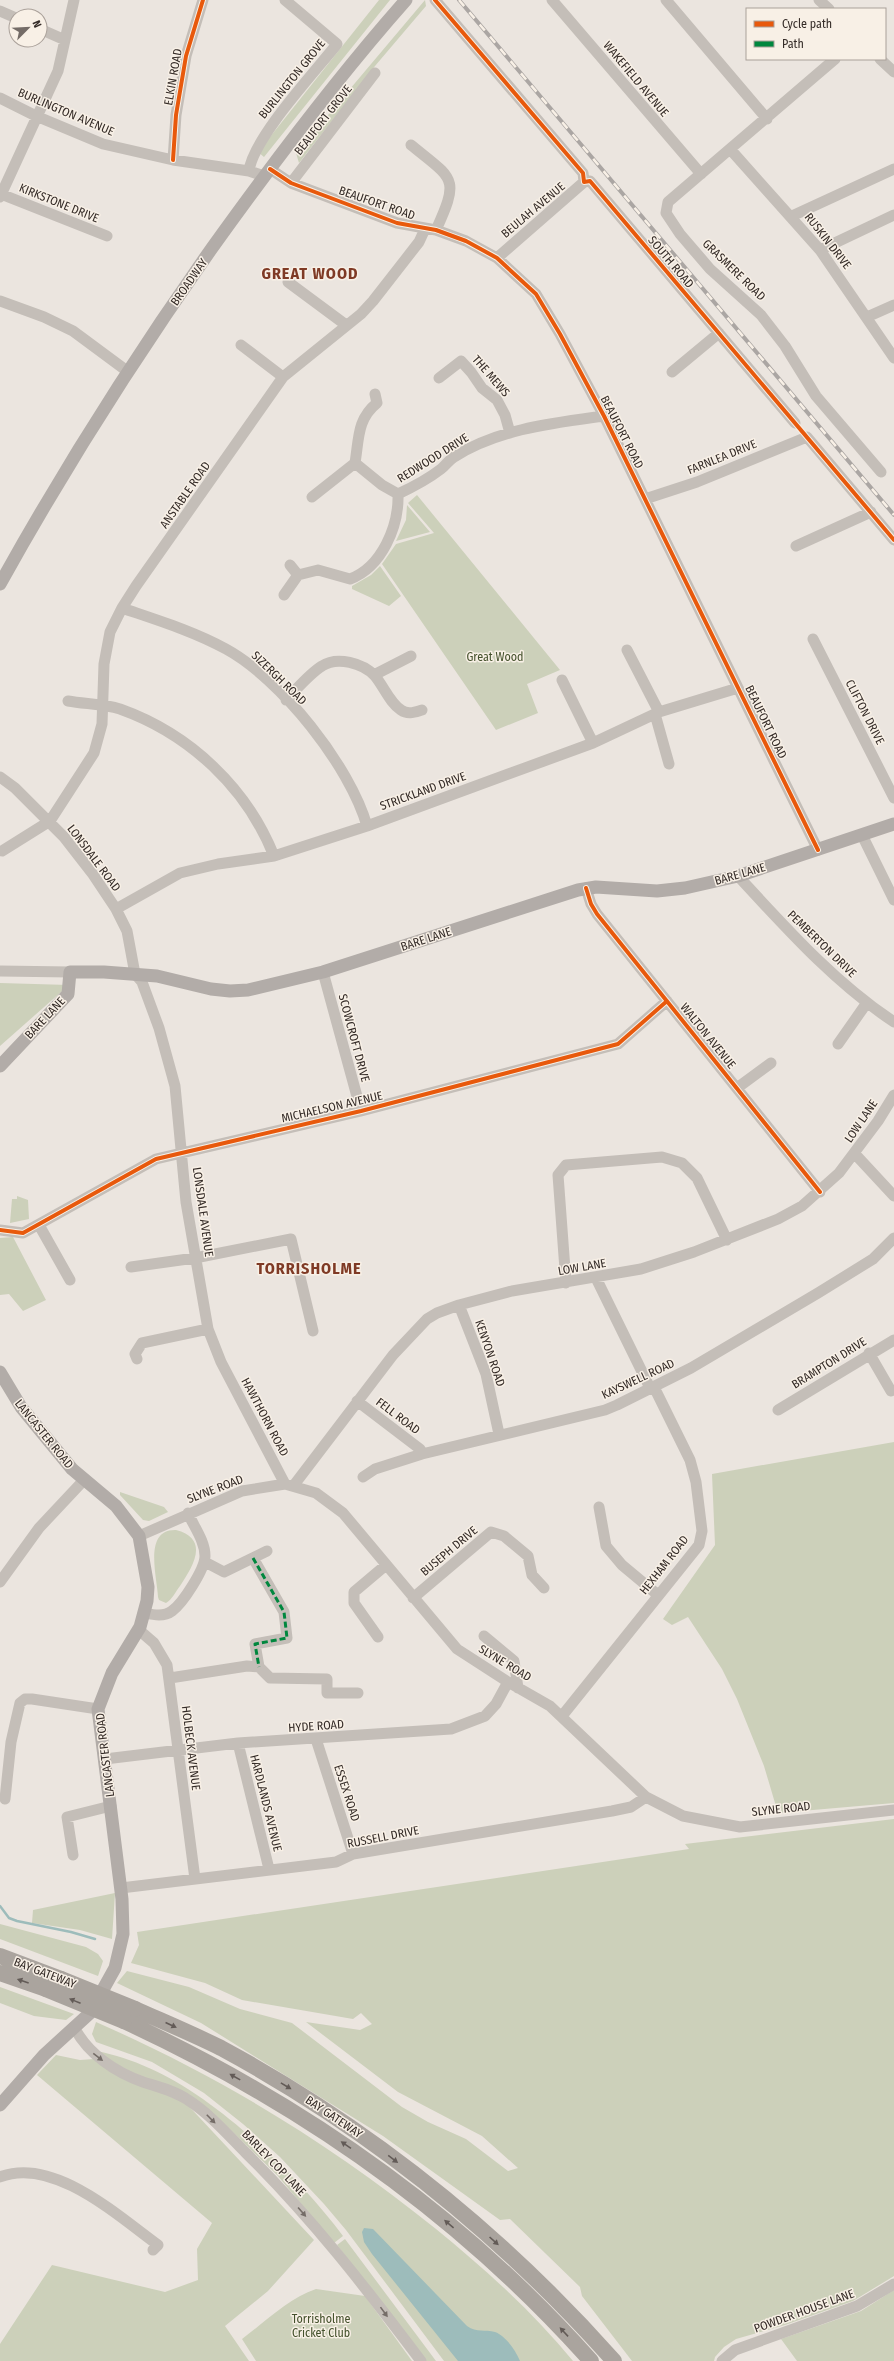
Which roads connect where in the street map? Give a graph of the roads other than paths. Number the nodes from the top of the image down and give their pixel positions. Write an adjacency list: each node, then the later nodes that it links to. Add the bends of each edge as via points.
1 (74, 0): 11 (street)
2 (285, 0): 23 (street, BURLINGTON GROVE, via 337,44 261,138 250,162)
3 (406, 0): 24 (main road, BROADWAY)
4 (435, 0): 26 (street, SOUTH ROAD, via 583,173)
5 (552, 0): 25 (street, WAKEFIELD AVENUE)
6 (666, 0): 18 (street)
7 (819, 0): 9 (street)
8 (199, 1): 21 (street, ELKIN ROAD, via 176,115)
9 (828, 8)
10 (48, 33): 11 (street)
11 (65, 40): 17 (street, via 58,71)
12 (834, 60): 18 (street, GRASMERE ROAD)
13 (881, 60): 14 (street)
14 (894, 72)
15 (375, 73): 27 (street, BEAUFORT GROVE)
16 (0, 98): 17 (street, BURLINGTON AVENUE)
17 (36, 116): 21 (street, BURLINGTON AVENUE, via 103,144); 28 (street)
18 (767, 119): 20 (street, GRASMERE ROAD)
19 (411, 145): 31 (street, ANSTABLE ROAD, via 444,172 450,181 451,196)
20 (730, 149): 25 (street, GRASMERE ROAD); 30 (street, RUSKIN DRIVE)
21 (173, 160): 23 (street, BURLINGTON AVENUE)
22 (894, 169): 30 (street)
23 (249, 171): 24 (street, BURLINGTON AVENUE)
24 (267, 172): 27 (street, BEAUFORT ROAD); 43 (main road, BROADWAY)
25 (701, 174): 52 (street, GRASMERE ROAD, via 668,202 666,213 710,269 761,315 785,346 816,396)
26 (584, 182): 34 (street, BEULAH AVENUE); 40 (street, SOUTH ROAD, via 590,182)
27 (291, 183): 31 (street, BEAUFORT ROAD, via 397,223)
28 (1, 195): 32 (street, KIRKSTONE DRIVE)
29 (894, 215): 33 (street)
30 (792, 216): 33 (street, RUSKIN DRIVE)
31 (430, 230): 34 (street, BEAUFORT ROAD, via 466,241); 39 (street, ANSTABLE ROAD, via 373,302)
32 (107, 236)
33 (820, 250): 38 (street, RUSKIN DRIVE)
34 (497, 258): 48 (street, BEAUFORT ROAD, via 536,294)
35 (288, 282): 39 (street)
36 (0, 302): 43 (street, via 44,317 73,331)
37 (894, 304): 38 (street)
38 (867, 317): 42 (street, RUSKIN DRIVE)
39 (346, 325): 45 (street, ANSTABLE ROAD)
40 (718, 333): 44 (street); 49 (street, SOUTH ROAD)
41 (241, 345): 45 (street)
42 (894, 358)
43 (127, 371): 61 (main road, BROADWAY, via 40,511)
44 (672, 372)
45 (283, 377): 63 (street, ANSTABLE ROAD)
46 (439, 378): 50 (street, THE MEWS, via 461,361 482,388 497,400)
47 (379, 401): 51 (street, via 367,411 362,421)
48 (604, 416): 50 (street, REDWOOD DRIVE, via 565,421); 55 (street, BEAUFORT ROAD)
49 (795, 423)
50 (510, 433): 53 (street, REDWOOD DRIVE, via 480,444 454,458)
51 (355, 463): 53 (street, REDWOOD DRIVE, via 382,485); 54 (street)
52 (881, 472)
53 (398, 494): 60 (street, via 398,515 386,546 368,569 350,579 318,570)
54 (312, 497)
55 (645, 499): 56 (street, FARNLEA DRIVE, via 697,482 807,437); 69 (street, BEAUFORT ROAD)
56 (871, 512): 57 (street); 58 (street)
57 (894, 540)
58 (796, 546)
59 (290, 565): 60 (street)
60 (298, 575): 62 (street)
61 (0, 584)
62 (284, 594)
63 (122, 608): 70 (street, SIZERGH ROAD, via 197,635 227,650 254,668); 72 (street, ANSTABLE ROAD, via 110,632 104,664)
64 (813, 639): 78 (street, CLIFTON DRIVE)
65 (627, 650): 74 (street)
66 (411, 656): 67 (street)
67 (374, 675): 70 (street, via 359,665 334,661 322,666); 73 (street, via 402,711 409,713)
68 (562, 680): 75 (street)
69 (738, 688): 74 (street, STRICKLAND DRIVE); 83 (street, BEAUFORT ROAD)
70 (286, 700): 81 (street, SIZERGH ROAD, via 312,730 346,777)
71 (68, 701): 72 (street)
72 (104, 707): 79 (street, ANSTABLE ROAD, via 94,753); 85 (street, via 119,709 167,732 203,756 239,792 267,839)
73 (422, 710)
74 (657, 713): 75 (street, STRICKLAND DRIVE); 76 (street)
75 (593, 743): 81 (street, STRICKLAND DRIVE)
76 (669, 764)
77 (0, 777): 79 (street, LONSDALE ROAD)
78 (894, 798)
79 (50, 821): 84 (street); 89 (street, LONSDALE ROAD, via 92,873)
80 (894, 824): 82 (main road, BARE LANE)
81 (367, 826): 85 (street, STRICKLAND DRIVE)
82 (862, 836): 83 (main road, BARE LANE); 88 (street)
83 (818, 850): 86 (main road, BARE LANE)
84 (2, 851)
85 (274, 856): 89 (street, STRICKLAND DRIVE, via 218,864 180,873)
86 (738, 876): 87 (main road, BARE LANE, via 686,888); 95 (street, PEMBERTON DRIVE, via 809,953)
87 (586, 888): 92 (main road, BARE LANE); 94 (street, WALTON AVENUE, via 597,914)
88 (894, 900)
89 (116, 909): 93 (street, LONSDALE ROAD, via 127,931)
90 (0, 971): 91 (street)
91 (70, 972): 93 (main road, BARE LANE); 99 (main road, BARE LANE, via 68,994)
92 (323, 972): 93 (main road, BARE LANE, via 248,990 230,991); 102 (street, SCOWCROFT DRIVE)
93 (135, 974): 103 (street, LONSDALE AVENUE, via 142,982 159,1028 176,1086)
94 (667, 1001): 100 (street, WALTON AVENUE); 102 (street, MICHAELSON AVENUE, via 618,1044)
95 (866, 1004): 96 (street, PEMBERTON DRIVE); 97 (street)
96 (894, 1022)
97 (838, 1044)
98 (771, 1063): 100 (street)
99 (0, 1066)
100 (737, 1088): 105 (street, WALTON AVENUE)
101 (894, 1096): 104 (street, LOW LANE)
102 (361, 1111): 103 (street, MICHAELSON AVENUE)
103 (182, 1152): 107 (street, MICHAELSON AVENUE, via 156,1159); 111 (street, LONSDALE AVENUE, via 186,1202)
104 (855, 1154): 105 (street, LOW LANE); 106 (street)
105 (820, 1192): 110 (street, LOW LANE, via 802,1206 778,1219)
106 (894, 1196)
107 (39, 1225): 108 (street, MICHAELSON AVENUE, via 23,1232); 114 (street)
108 (0, 1230)
109 (894, 1238): 124 (street, KAYSWELL ROAD, via 860,1268 691,1368)
110 (727, 1240): 113 (street, LOW LANE, via 641,1269); 115 (street, via 697,1178 682,1163 662,1157 566,1165 558,1175)
111 (196, 1258): 112 (street); 117 (street, LONSDALE AVENUE); 118 (street, via 291,1239)
112 (131, 1267)
113 (596, 1278): 115 (street, LOW LANE); 124 (street, HEXHAM ROAD)
114 (70, 1280)
115 (566, 1283): 116 (street, LOW LANE, via 512,1291)
116 (459, 1305): 126 (street, LOW LANE, via 437,1312 427,1319 392,1355); 128 (street, KENYON ROAD, via 486,1374)
117 (208, 1329): 121 (street, via 142,1343 135,1354); 122 (street, LONSDALE AVENUE)
118 (313, 1331)
119 (894, 1340): 120 (street, BRAMPTON DRIVE)
120 (869, 1354): 125 (street); 127 (street, BRAMPTON DRIVE)
121 (138, 1359)
122 (221, 1362): 132 (street, HAWTHORN ROAD)
123 (0, 1372): 131 (main road, LANCASTER ROAD, via 21,1407)
124 (652, 1388): 128 (street, KAYSWELL ROAD, via 605,1410); 142 (street, HEXHAM ROAD, via 690,1460 702,1531 699,1544)
125 (891, 1391)
126 (357, 1401): 129 (street, FELL ROAD); 132 (street, LOW LANE)
127 (778, 1410)
128 (499, 1434): 129 (street, KAYSWELL ROAD)
129 (422, 1454): 130 (street, KAYSWELL ROAD, via 375,1469)
130 (363, 1477)
131 (84, 1480): 135 (main road, LANCASTER ROAD, via 116,1506); 140 (street, via 39,1528)
132 (289, 1485): 134 (street, SLYNE ROAD, via 242,1491); 139 (street, SLYNE ROAD, via 316,1493 336,1507)
133 (599, 1507): 142 (street, via 606,1546 622,1565)
134 (188, 1513): 135 (street, SLYNE ROAD); 138 (street, via 204,1546)
135 (139, 1536): 144 (main road, LANCASTER ROAD, via 148,1581)
136 (268, 1551): 137 (street)
137 (253, 1558): 138 (street, via 224,1572); 148 (street, via 284,1612 287,1638 255,1644)
138 (205, 1562): 144 (street, via 202,1571 173,1610 161,1615)
139 (386, 1565): 143 (street, SLYNE ROAD); 147 (street, via 354,1592 354,1603)
140 (0, 1582)
141 (544, 1588): 143 (street, BUSEPH DRIVE, via 532,1575 528,1556 504,1536 492,1532)
142 (658, 1595): 154 (street, HEXHAM ROAD)
143 (413, 1598): 150 (street, SLYNE ROAD, via 457,1649)
144 (145, 1613): 145 (main road, LANCASTER ROAD)
145 (139, 1630): 149 (street, HOLBECK AVENUE, via 160,1650); 153 (main road, LANCASTER ROAD, via 112,1673)
146 (484, 1636): 151 (street, via 514,1661)
147 (378, 1637)
148 (259, 1667): 149 (street, via 247,1666); 152 (street, via 270,1678 327,1679 327,1693)
149 (170, 1678): 157 (street, HOLBECK AVENUE)
150 (508, 1682): 151 (street, SLYNE ROAD); 155 (street, HYDE ROAD, via 496,1704 485,1716 451,1729)
151 (518, 1688): 154 (street, SLYNE ROAD)
152 (358, 1693)
153 (98, 1709): 158 (main road, LANCASTER ROAD); 160 (street, via 32,1699 25,1699 20,1703 11,1742)
154 (562, 1716): 159 (street, SLYNE ROAD)
155 (316, 1739): 156 (street, HYDE ROAD); 163 (street, ESSEX ROAD)
156 (238, 1743): 157 (street, HYDE ROAD); 165 (street, HARDLANDS AVENUE)
157 (178, 1750): 158 (street, HYDE ROAD); 166 (street, HOLBECK AVENUE)
158 (105, 1759): 161 (main road, LANCASTER ROAD)
159 (646, 1797): 162 (street, SLYNE ROAD, via 683,1816 740,1827); 163 (street, RUSSELL DRIVE, via 631,1807 612,1811)
160 (5, 1799)
161 (111, 1806): 164 (street, via 67,1817); 167 (main road, LANCASTER ROAD)
162 (894, 1810)
163 (353, 1854): 165 (street, RUSSELL DRIVE, via 336,1862)
164 (73, 1855)
165 (269, 1869): 166 (street, RUSSELL DRIVE)
166 (195, 1879): 167 (street, RUSSELL DRIVE)
167 (121, 1888): 170 (main road, LANCASTER ROAD, via 123,1934 115,1968 90,2013)
168 (0, 1956): 177 (highway, BAY GATEWAY, one-way to 177, bridge, via 135,2009 219,2048 300,2094 375,2145 478,2226 578,2320)
169 (0, 1973): 176 (highway, BAY GATEWAY, one-way to 169, bridge, via 524,2291 472,2243 365,2158 251,2085 166,2041 124,2021)
170 (77, 2025): 171 (main road, LANCASTER ROAD, via 44,2055); 175 (street, BARLEY COP LANE, one-way to 175, via 81,2041 116,2069 178,2094 206,2113 280,2186 327,2240 359,2278)
171 (0, 2105)
172 (0, 2177): 173 (street, via 29,2172 72,2186 115,2211)
173 (157, 2245)
174 (894, 2284): 178 (street, POWDER HOUSE LANE, via 857,2306 735,2350)
175 (420, 2361)
176 (591, 2361)
177 (614, 2361)
178 (722, 2361)

